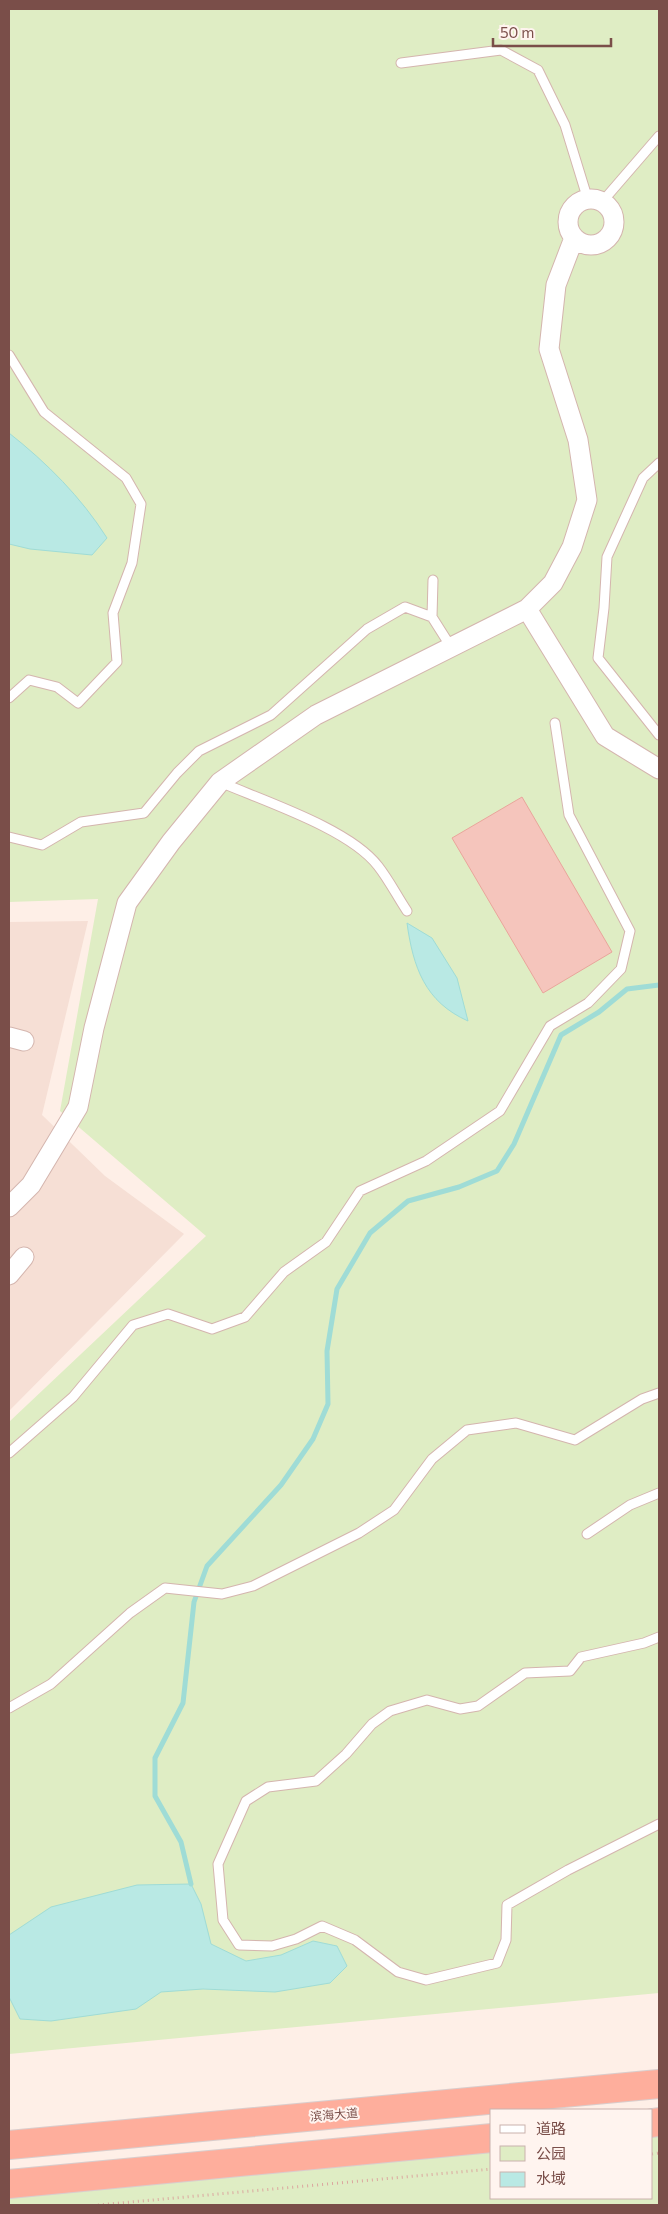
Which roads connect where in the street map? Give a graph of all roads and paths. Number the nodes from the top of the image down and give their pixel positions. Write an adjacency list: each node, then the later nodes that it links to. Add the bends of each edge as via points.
1 (401, 63): 3 (lane, via 501,50 538,70 565,125)
2 (659, 136): 3 (lane)
3 (595, 201): 4 (street, via 575,206 568,218); 4 (street, via 612,214 609,236 588,245)
4 (574, 238): 8 (street, via 556,285 549,349 578,440 587,500 572,547 553,582)
5 (9, 355): 11 (lane, via 44,412 126,478 141,504 132,563 113,612 117,662 78,703 56,687 29,680)
6 (659, 463): 13 (lane, via 643,478 607,557 598,658)
7 (433, 580): 9 (lane)
8 (527, 609): 10 (street); 14 (street, via 605,736)
9 (432, 617): 10 (lane); 16 (lane, via 405,607 367,629 271,715 199,751 144,814 81,822 42,845)
10 (451, 647): 15 (street, via 316,714)
11 (9, 698)
12 (555, 723): 22 (lane, via 570,815 630,930 621,970 588,1003 550,1026 500,1111 426,1160 360,1191 326,1242 284,1272 244,1317 212,1329 168,1314 133,1325 73,1397)
13 (659, 735)
14 (659, 769)
15 (220, 782): 17 (lane, via 354,843 378,865); 18 (street, via 171,842 127,904 94,1028 78,1107 31,1185)
16 (9, 837)
17 (407, 911)
18 (9, 1207)
19 (24, 1257): 20 (street)
20 (9, 1275)
21 (659, 1393): 26 (lane, via 642,1399 575,1440 516,1423 467,1430 432,1459 394,1510 359,1533 254,1586 222,1594 165,1588 130,1613 51,1684)
22 (9, 1453)
23 (659, 1493): 24 (lane, via 630,1505)
24 (587, 1534)
25 (659, 1637): 27 (lane, via 581,1657 570,1670 525,1673 478,1706 460,1709 427,1700 390,1711 372,1724 316,1781 268,1788 246,1801 218,1864 222,1920 239,1945 272,1946 322,1926 356,1940 398,1972 426,1980 497,1963 506,1940 507,1906 568,1870)
26 (9, 1708)
27 (659, 1824)
28 (659, 2084): 30 (highway, 滨海大道)
29 (490, 2138): 32 (highway)
30 (9, 2145)
31 (490, 2169): 33 (path)
32 (9, 2184)
33 (98, 2205)

